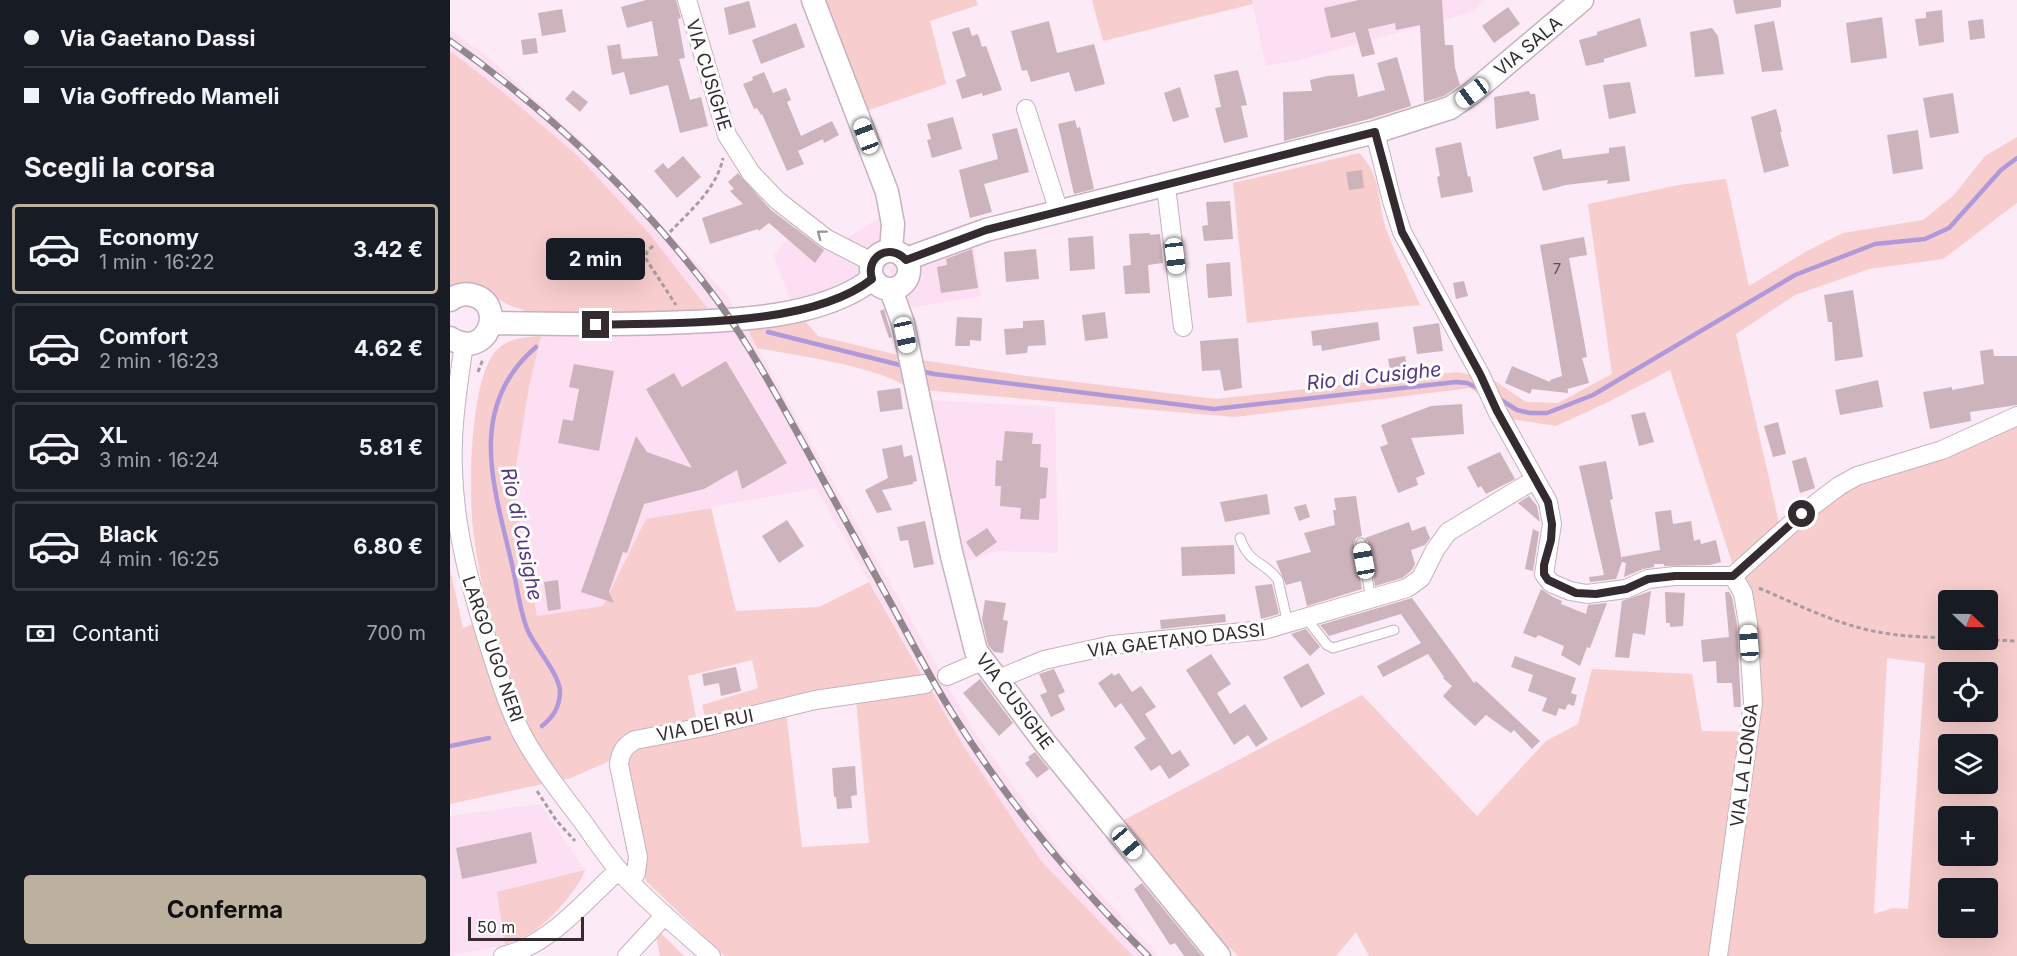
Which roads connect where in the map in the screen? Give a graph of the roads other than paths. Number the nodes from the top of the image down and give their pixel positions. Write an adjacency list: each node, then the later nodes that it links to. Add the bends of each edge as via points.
1 (687, 0): 8 (street, VIA CUSIGHE, one-way to 1, via 827,239 778,201 751,173 727,135)
2 (813, 0): 8 (street, via 887,192 893,224)
3 (1582, 0): 5 (street, VIA SALA, via 1461,102)
4 (1026, 109): 7 (street)
5 (1375, 132): 6 (street, VIA SALA); 14 (street, via 1402,232)
6 (1166, 186): 7 (street, VIA SALA); 11 (street)
7 (1059, 212): 8 (street, VIA SALA, via 986,230)
8 (886, 268): 10 (street, VIA SALA, via 861,288 836,300 747,318 596,325); 22 (street, VIA CUSIGHE, via 903,322 961,597)
9 (450, 300): 10 (street, via 462,294 477,296 489,308)
10 (491, 323): 12 (street, via 478,341)
11 (1183, 327)
12 (457, 341): 26 (street, LARGO UGO NERI, via 453,468 457,525 471,588 504,692 523,736 553,783)
13 (2017, 416): 17 (street, via 1942,450 1857,476 1839,486)
14 (1534, 480): 17 (street, via 1552,516 1544,570 1551,583 1576,593 1596,594 1626,589 1648,579); 18 (street, VIA GAETANO DASSI, via 1448,532 1418,582)
15 (1240, 538): 20 (lane, VIA GAETANO DASSI, via 1249,557 1278,580)
16 (1361, 543): 18 (lane)
17 (1733, 576): 32 (street, VIA LA LONGA, via 1743,593 1748,623 1754,703)
18 (1371, 599): 19 (street, VIA GAETANO DASSI)
19 (1306, 618): 20 (street, VIA GAETANO DASSI); 21 (lane, via 1333,648)
20 (1288, 624): 24 (street, VIA GAETANO DASSI, via 1256,631 1112,645 1044,660)
21 (1394, 630)
22 (982, 661): 23 (street); 24 (street, VIA CUSIGHE)
23 (947, 676)
24 (996, 680): 31 (street, VIA CUSIGHE)
25 (925, 684): 26 (street, VIA DEI RUI, via 815,700 626,745 619,765 638,857 636,873)
26 (625, 876): 27 (street, LARGO UGO NERI); 28 (street, via 545,937 521,952)
27 (665, 915): 29 (street); 30 (street, LARGO UGO NERI)
28 (503, 956)
29 (627, 956)
30 (711, 956)
31 (1219, 956)
32 (1718, 956)

